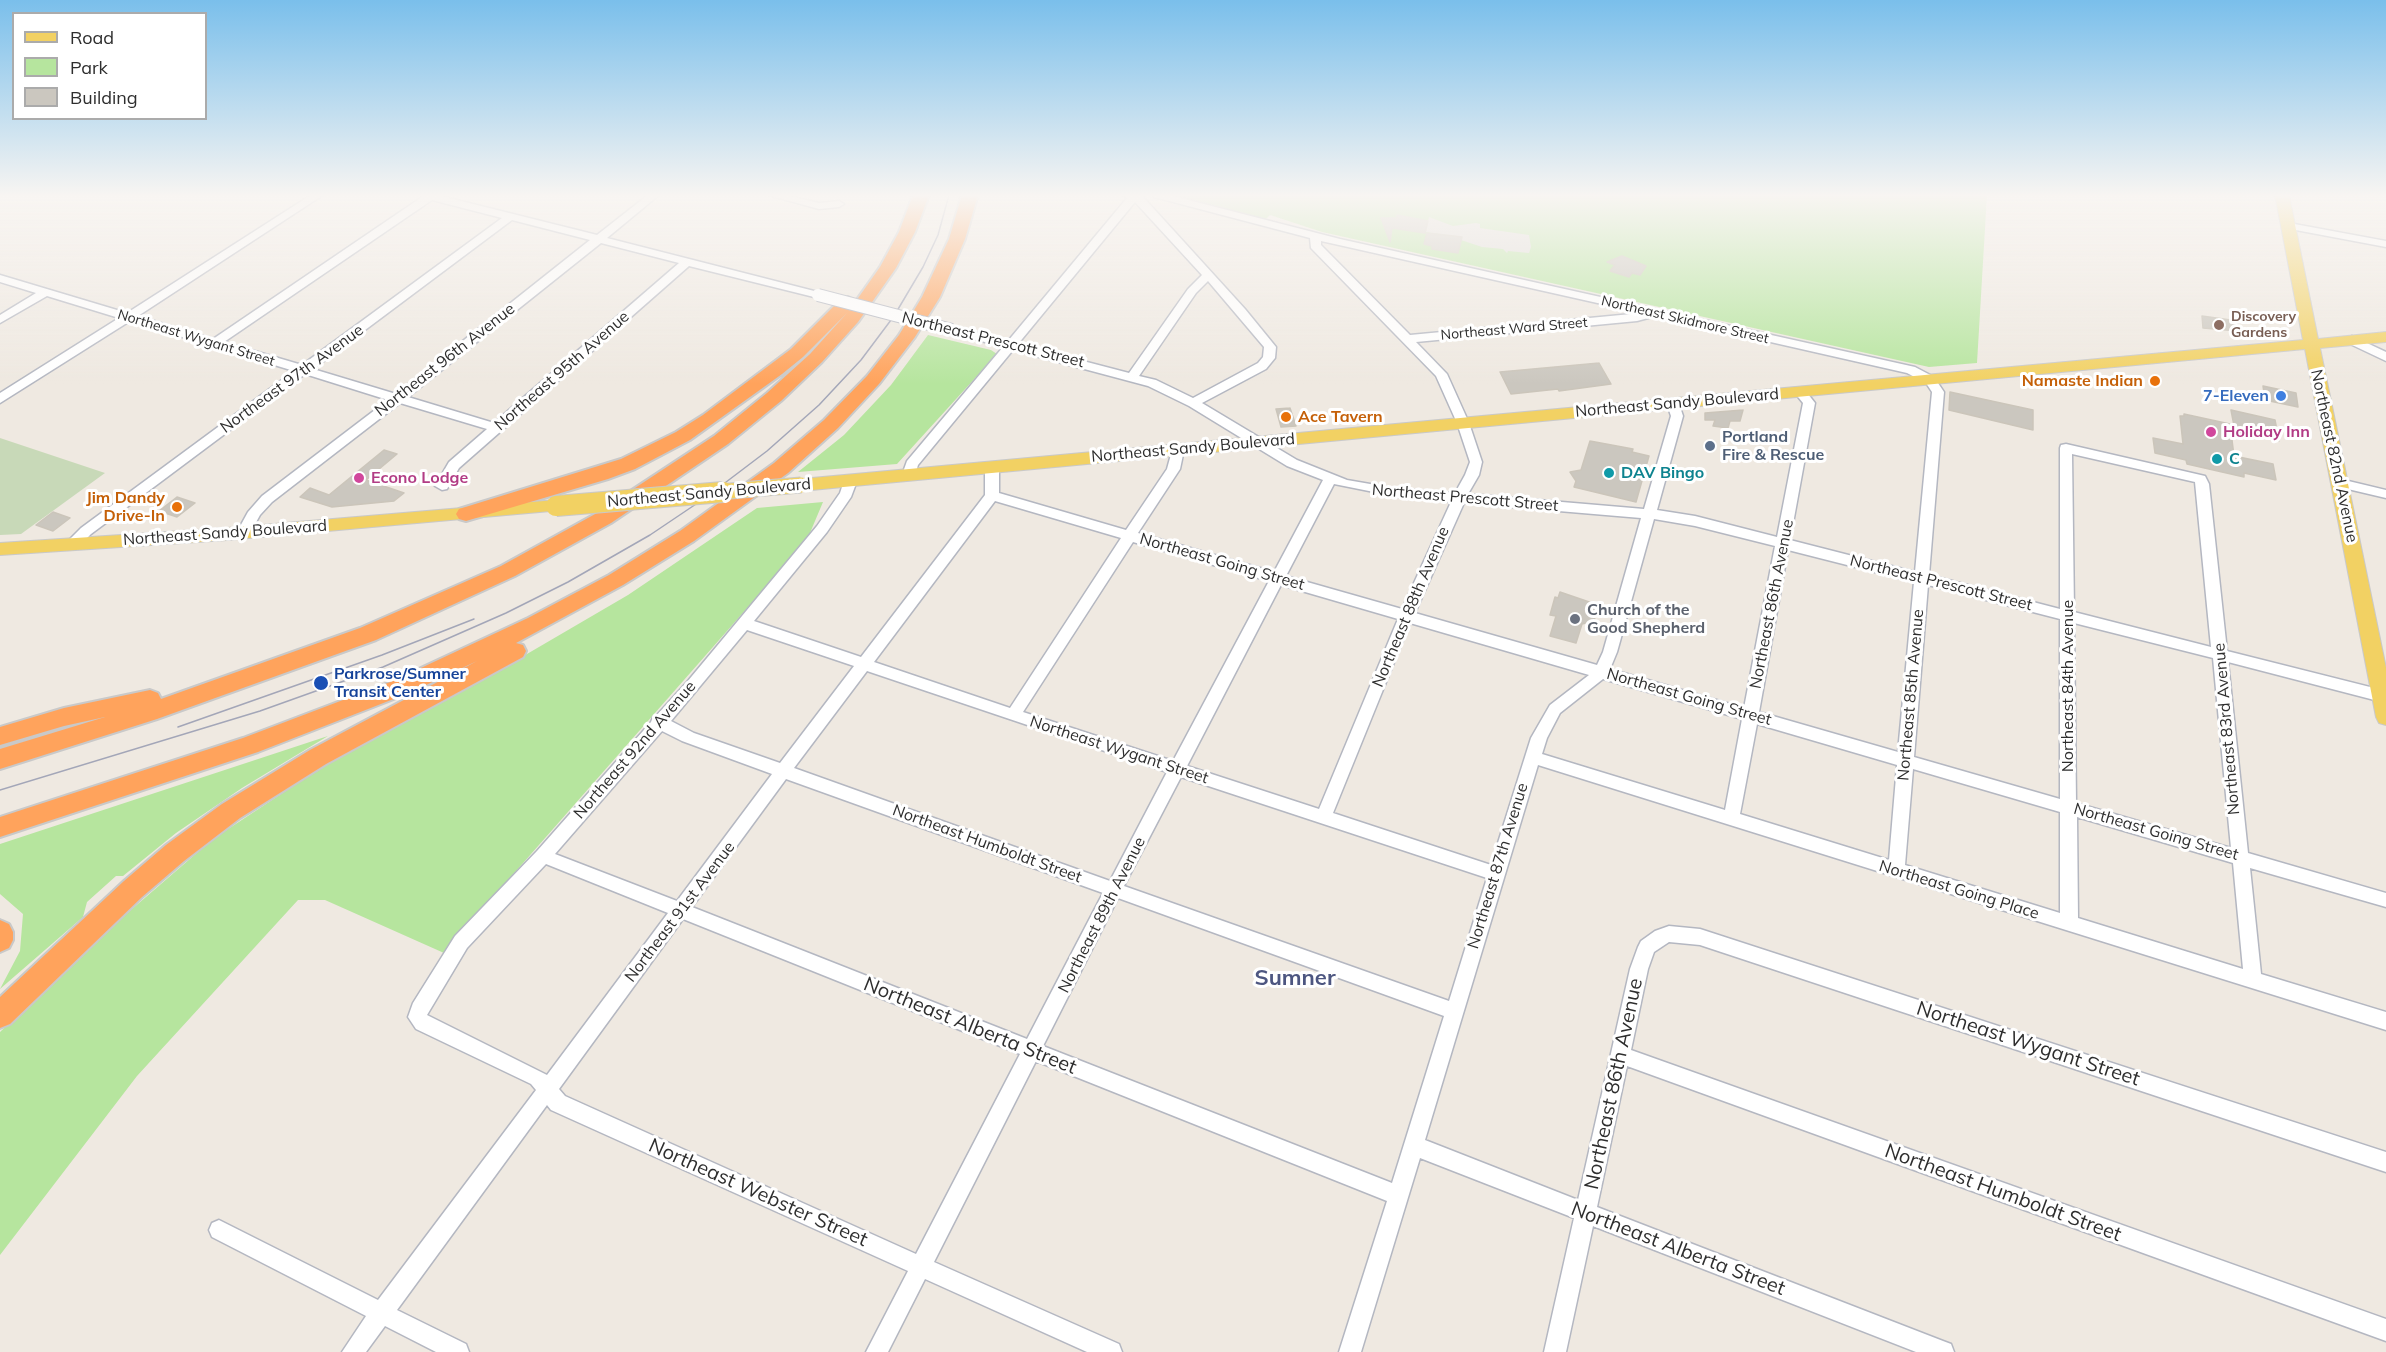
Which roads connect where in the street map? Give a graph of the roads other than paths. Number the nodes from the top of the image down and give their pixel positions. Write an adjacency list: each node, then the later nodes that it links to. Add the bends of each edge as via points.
1 (220, 258): 19 (street)
2 (337, 258): 24 (street)
3 (454, 258): 28 (street, Northeast 97th Avenue)
4 (574, 258): 33 (street, Northeast 96th Avenue)
5 (677, 258): 13 (street, Northeast Prescott Street)
6 (893, 258): 14 (highway)
7 (949, 258): 50 (highway, via 921,314 891,358 854,401 807,446)
8 (1080, 258): 25 (street)
9 (1191, 258): 15 (street)
10 (1327, 258): 22 (street, Northeast 88th Avenue)
11 (1410, 258): 18 (street, Northeast Skidmore Street)
12 (2295, 258): 26 (main road, Northeast 82nd Avenue)
13 (688, 261): 25 (street, Northeast Prescott Street, bridge); 37 (street, Northeast 95th Avenue)
14 (888, 268): 51 (highway, via 871,278 790,359 683,436 601,474); 66 (highway, via 846,325 796,376 745,422 663,481 556,545 471,588 368,634)
15 (1207, 276): 29 (street, via 1192,291); 34 (street, via 1241,311 1269,347 1270,355 1262,366)
16 (0, 278): 17 (street, Northeast Wygant Street)
17 (45, 292): 19 (street, Northeast Wygant Street); 20 (street)
18 (1654, 313): 22 (street, Northeast Ward Street, via 1637,318); 30 (street, Northeast Skidmore Street, via 1911,370)
19 (126, 318): 24 (street, Northeast Wygant Street); 32 (street)
20 (0, 320)
21 (2386, 337): 23 (main road, Northeast Sandy Boulevard)
22 (1409, 339): 36 (street, Northeast 88th Avenue, via 1445,380)
23 (2352, 340): 26 (main road, Northeast Sandy Boulevard); 27 (street)
24 (213, 344): 28 (street, Northeast Wygant Street)
25 (1009, 344): 29 (street, Northeast Prescott Street); 42 (street, via 912,464)
26 (2311, 344): 30 (main road, Northeast Sandy Boulevard); 45 (main road, Northeast 82nd Avenue)
27 (2386, 357)
28 (303, 370): 33 (street, Northeast Wygant Street); 56 (street, Northeast 97th Avenue)
29 (1132, 377): 34 (street, Northeast Prescott Street)
30 (1930, 380): 31 (main road, Northeast Sandy Boulevard); 58 (street, Northeast 85th Avenue, via 1938,392)
31 (1800, 392): 35 (main road, Northeast Sandy Boulevard); 55 (street, Northeast 86th Avenue, via 1809,403)
32 (0, 399)
33 (396, 399): 37 (street, Northeast Wygant Street); 53 (street, Northeast 96th Avenue, via 259,506)
34 (1193, 404): 38 (street, Northeast Prescott Street)
35 (1673, 404): 36 (main road, Northeast Sandy Boulevard); 52 (street, Northeast 87th Avenue, via 1677,416)
36 (1463, 423): 38 (main road, Northeast Sandy Boulevard); 49 (street, Northeast 88th Avenue, via 1476,462)
37 (496, 428): 46 (street, Northeast 95th Avenue, via 454,465)
38 (1258, 442): 40 (main road, Northeast Sandy Boulevard); 43 (street, Northeast Prescott Street, via 1298,466)
39 (2066, 448): 61 (street, Northeast 84th Avenue); 63 (street, Northeast 83rd Avenue, via 2200,479)
40 (1178, 450): 41 (main road, Northeast Sandy Boulevard); 54 (street, via 1173,469)
41 (992, 467): 42 (main road, Northeast Sandy Boulevard); 48 (street)
42 (909, 475): 44 (main road, Northeast Sandy Boulevard)
43 (1330, 479): 49 (street, Northeast Prescott Street, via 1383,491); 59 (street, Northeast 89th Avenue)
44 (850, 481): 51 (main road, Northeast Sandy Boulevard, bridge); 62 (street, Northeast 92nd Avenue, via 846,494 822,529)
45 (2340, 483): 47 (street); 67 (main road, Northeast 82nd Avenue)
46 (442, 486)
47 (2386, 494)
48 (992, 496): 54 (street, Northeast Going Street); 64 (street, Northeast 91st Avenue)
49 (1459, 498): 52 (street, Northeast Prescott Street); 60 (street, Northeast 88th Avenue)
50 (721, 513): 81 (highway, via 577,602 493,646 401,687 230,753); 95 (highway, via 679,552 606,599 318,757 231,811 140,883)
51 (466, 514): 53 (main road, Northeast Sandy Boulevard)
52 (1650, 514): 55 (street, Northeast Prescott Street); 65 (street, Northeast 87th Avenue)
53 (244, 532): 56 (main road, Northeast Sandy Boulevard)
54 (1130, 536): 59 (street, Northeast Going Street); 68 (street)
55 (1783, 543): 58 (street, Northeast Prescott Street); 69 (street, Northeast 86th Avenue)
56 (73, 544): 57 (main road, Northeast Sandy Boulevard)
57 (0, 549)
58 (1921, 578): 61 (street, Northeast Prescott Street); 75 (street, Northeast 85th Avenue)
59 (1278, 579): 60 (street, Northeast Going Street); 76 (street, Northeast 89th Avenue)
60 (1406, 616): 65 (street, Northeast Going Street); 79 (street, Northeast 88th Avenue)
61 (2067, 616): 63 (street, Northeast Prescott Street); 78 (street, Northeast 84th Avenue)
62 (744, 623): 64 (street, Northeast Wygant Street); 71 (street, Northeast 92nd Avenue)
63 (2220, 655): 67 (street, Northeast Prescott Street); 83 (street, Northeast 83rd Avenue)
64 (864, 664): 68 (street, Northeast Wygant Street); 77 (street, Northeast 91st Avenue)
65 (1601, 672): 69 (street, Northeast Going Street); 73 (street, Northeast 87th Avenue, via 1555,709 1544,725)
66 (242, 680): 72 (highway, via 64,717); 74 (highway)
67 (2384, 697): 70 (main road, Northeast 82nd Avenue)
68 (1013, 715): 76 (street, Northeast Wygant Street)
69 (1751, 715): 75 (street, Northeast Going Street); 80 (street, Northeast 86th Avenue)
70 (2386, 717)
71 (658, 721): 77 (street, Northeast Humboldt Street, via 688,737); 82 (street, Northeast 92nd Avenue)
72 (0, 736)
73 (1532, 758): 80 (street, Northeast Going Place); 85 (street, Northeast 87th Avenue)
74 (0, 759)
75 (1905, 759): 78 (street, Northeast Going Street); 84 (street, Northeast 85th Avenue)
76 (1177, 769): 79 (street, Northeast Wygant Street); 86 (street, Northeast 89th Avenue)
77 (783, 771): 86 (street, Northeast Humboldt Street); 88 (street, Northeast 91st Avenue)
78 (2069, 807): 83 (street, Northeast Going Street); 89 (street, Northeast 84th Avenue)
79 (1323, 818): 85 (street, Northeast Wygant Street)
80 (1731, 819): 84 (street, Northeast Going Place)
81 (0, 826)
82 (543, 856): 88 (street, Northeast Alberta Street); 96 (street, Northeast 92nd Avenue, via 460,942 418,1009)
83 (2239, 857): 87 (street, Northeast Going Street); 93 (street, Northeast 83rd Avenue)
84 (1896, 870): 89 (street, Northeast Going Place)
85 (1496, 874): 94 (street, Northeast 87th Avenue)
86 (1114, 890): 94 (street, Northeast Humboldt Street); 98 (street, Northeast 89th Avenue)
87 (2386, 900)
88 (680, 911): 98 (street, Northeast Alberta Street); 100 (street, Northeast 91st Avenue)
89 (2069, 923): 93 (street, Northeast Going Place)
90 (0, 932): 92 (highway)
91 (1669, 934): 99 (street, Northeast 86th Avenue, via 1647,947); 102 (street, Northeast Wygant Street, via 1700,937)
92 (0, 940)
93 (2253, 980): 97 (street, Northeast Going Place)
94 (1453, 1011): 101 (street, Northeast 87th Avenue)
95 (0, 1015)
96 (417, 1017): 100 (street, Northeast Webster Street, via 422,1023 538,1078)
97 (2386, 1022)
98 (1032, 1050): 103 (street, Northeast Alberta Street); 106 (street, Northeast 89th Avenue)
99 (1620, 1055): 104 (street, Northeast 86th Avenue); 108 (street, Northeast Humboldt Street)
100 (547, 1090): 106 (street, Northeast Webster Street, via 558,1103); 107 (street, Northeast 91st Avenue)
101 (1412, 1145): 103 (street, Northeast 87th Avenue); 104 (street, Northeast Alberta Street)
102 (2386, 1162)
103 (1397, 1195): 113 (street, Northeast 87th Avenue)
104 (1587, 1214): 114 (street, Northeast 86th Avenue); 115 (street, Northeast Alberta Street)
105 (219, 1230): 107 (street)
106 (921, 1266): 111 (street, Northeast 89th Avenue); 112 (street, Northeast Webster Street)
107 (382, 1313): 109 (street, Northeast 91st Avenue); 110 (street)
108 (2386, 1330)
109 (353, 1352)
110 (458, 1352)
111 (877, 1352)
112 (1111, 1352)
113 (1350, 1352)
114 (1555, 1352)
115 (1943, 1352)

